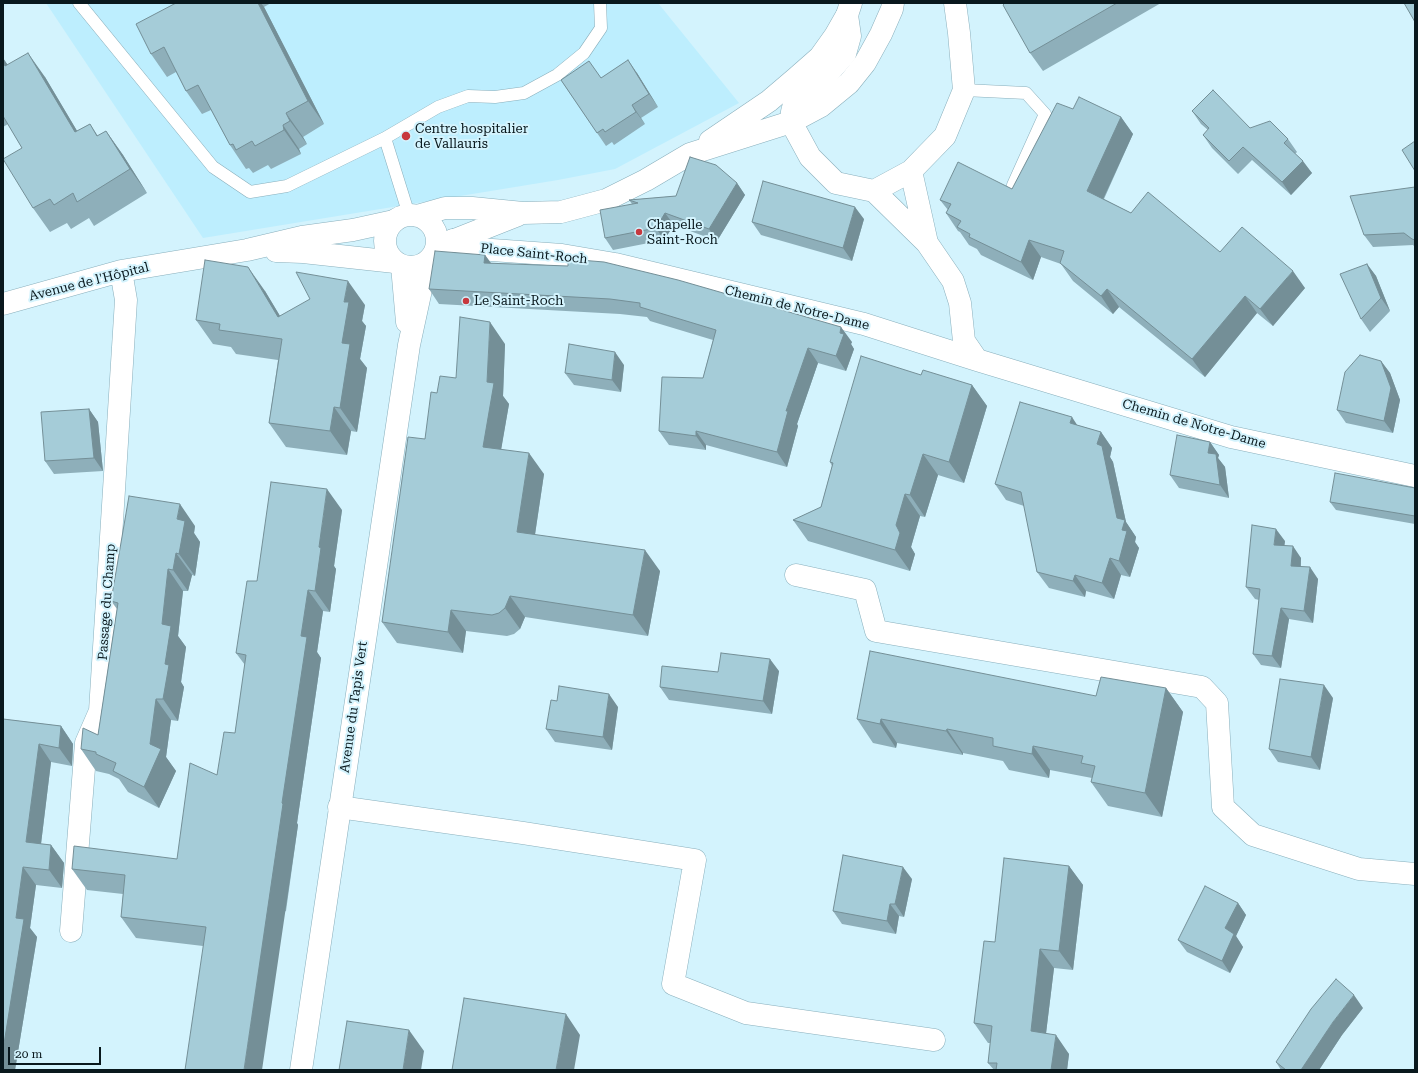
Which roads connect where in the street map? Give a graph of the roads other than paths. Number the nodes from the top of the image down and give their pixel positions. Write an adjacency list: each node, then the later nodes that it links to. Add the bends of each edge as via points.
1 (79, 3): 8 (lane, via 213,167 250,192 287,186)
2 (600, 3): 8 (lane, via 601,28 584,52 557,75 524,93 495,97 468,96 438,107)
3 (893, 3): 7 (street, via 881,34 865,63 849,83 821,106)
4 (955, 3): 6 (street)
5 (849, 9): 7 (street, via 850,36 845,54 824,78 794,104); 9 (street, via 820,57 769,100)
6 (964, 90): 10 (street, via 945,136); 11 (lane, via 1026,93 1045,114)
7 (791, 122): 9 (street); 12 (street, via 810,157 836,184)
8 (385, 138): 14 (lane)
9 (690, 154): 13 (street, via 606,200 561,212)
10 (911, 171): 12 (street); 15 (street)
11 (1013, 185)
12 (874, 191): 15 (street)
13 (523, 213): 14 (street, Avenue de l'Hôpital, via 445,208); 17 (street)
14 (407, 217): 16 (street, Avenue de l'Hôpital); 17 (street, via 425,219 431,224 437,235); 18 (street, via 389,229 386,237 389,255)
15 (927, 243): 23 (street, via 953,281 960,303 964,341)
16 (247, 250): 18 (street, Avenue de l'Hôpital, via 304,252); 20 (street, Avenue de l'Hôpital)
17 (439, 250): 18 (street, via 418,266); 19 (street, Place Saint-Roch, via 478,249 562,255); 22 (street, Avenue du Tapis Vert)
18 (399, 264): 22 (street, Avenue du Tapis Vert)
19 (615, 264): 23 (street, Chemin de Notre-Dame, via 864,324)
20 (121, 271): 21 (street, Avenue de l'Hôpital); 28 (street, Passage du Champ, via 126,300 100,711 86,743)
21 (3, 304)
22 (409, 345): 26 (street, Avenue du Tapis Vert)
23 (977, 360): 24 (street, Chemin de Notre-Dame, via 1231,437)
24 (1415, 476)
25 (796, 575): 27 (street, via 865,590 876,632 1202,687 1217,703 1223,806 1253,835 1359,869)
26 (339, 807): 29 (street, via 695,860 673,984 746,1013); 30 (street, Avenue du Tapis Vert)
27 (1415, 874)
28 (71, 932)
29 (934, 1040)
30 (301, 1070)

